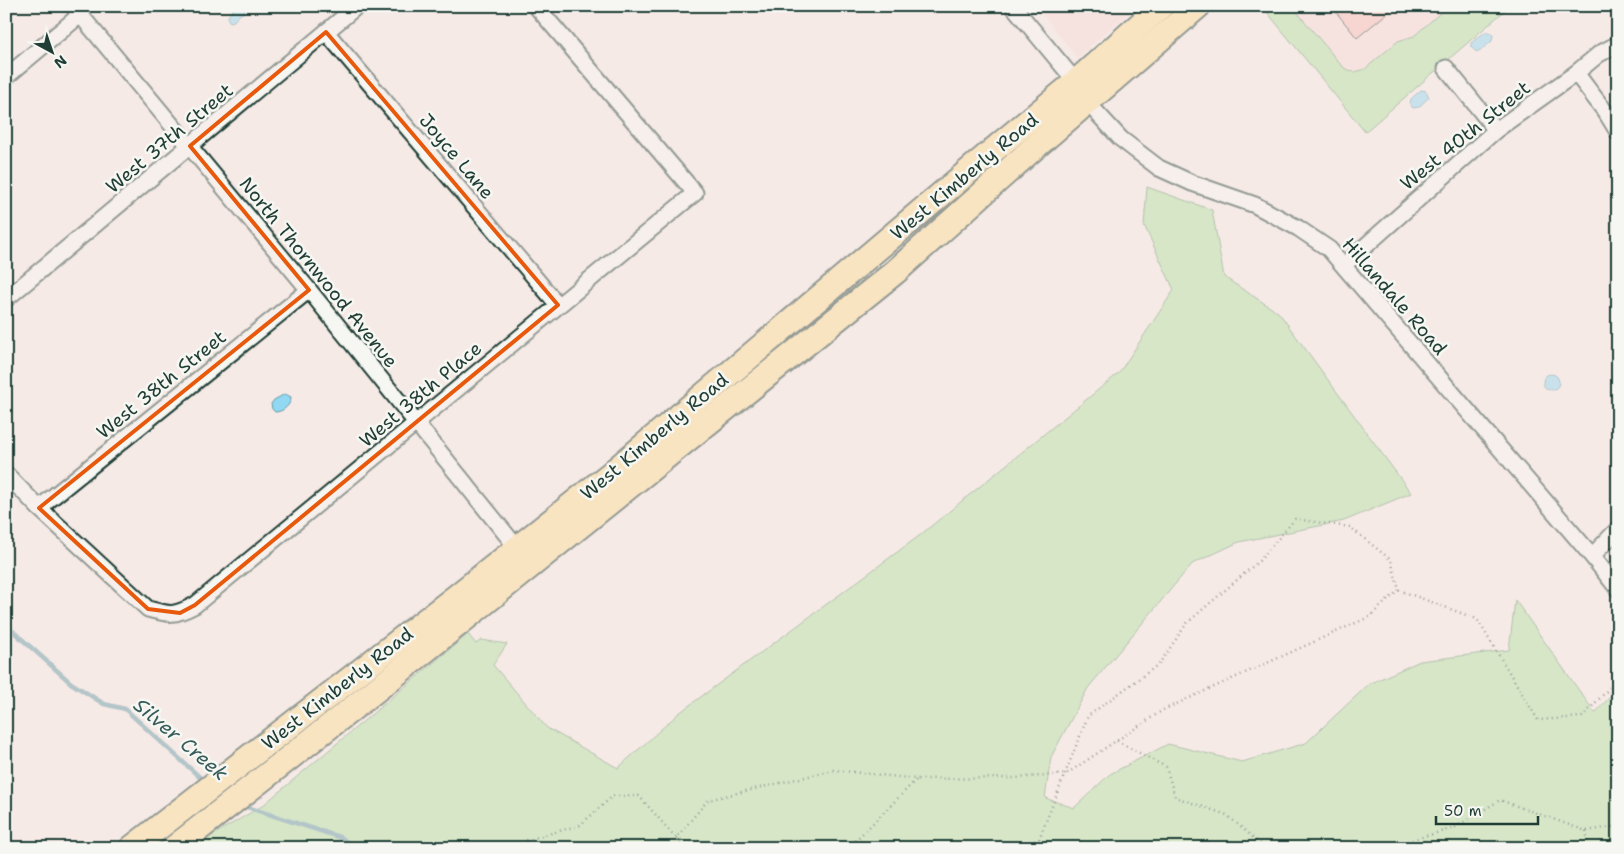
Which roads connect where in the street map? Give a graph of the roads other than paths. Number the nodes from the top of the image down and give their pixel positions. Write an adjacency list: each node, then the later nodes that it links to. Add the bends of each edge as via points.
1 (356, 6): 7 (street, West 37th Street)
2 (536, 6): 19 (street, West 38th Place, via 696,193)
3 (1013, 6): 12 (street, Hillandale Road)
4 (1161, 6): 12 (main road, West Kimberly Road)
5 (1198, 6): 12 (main road, West Kimberly Road)
6 (76, 11): 11 (street); 15 (street, North Thornwood Avenue)
7 (326, 32): 15 (street, West 37th Street); 19 (street, Joyce Lane)
8 (1618, 44): 10 (street, West 40th Street, via 1599,54)
9 (1446, 68): 13 (street)
10 (1576, 73): 13 (street, West 40th Street); 14 (street)
11 (6, 77)
12 (1081, 92): 16 (street, Hillandale Road, via 1121,139 1159,168 1255,205 1298,228 1329,249); 25 (main road, West Kimberly Road, via 1002,143 612,473)
13 (1496, 130): 16 (street, West 40th Street)
14 (1618, 132)
15 (190, 146): 17 (street, North Thornwood Avenue); 18 (street, West 37th Street)
16 (1344, 265): 24 (street, Hillandale Road)
17 (309, 290): 20 (street, North Thornwood Avenue); 22 (street, West 38th Street)
18 (6, 299)
19 (558, 305): 20 (street, West 38th Place)
20 (416, 423): 22 (street, West 38th Place, via 195,605 180,613 148,609); 25 (street, North Thornwood Avenue)
21 (6, 474): 22 (street)
22 (39, 508)
23 (1618, 529): 24 (street)
24 (1592, 556): 26 (street, Hillandale Road)
25 (524, 557): 27 (main road, West Kimberly Road, via 238,765); 28 (main road, West Kimberly Road, via 386,682)
26 (1618, 589)
27 (132, 848)
28 (174, 848)

